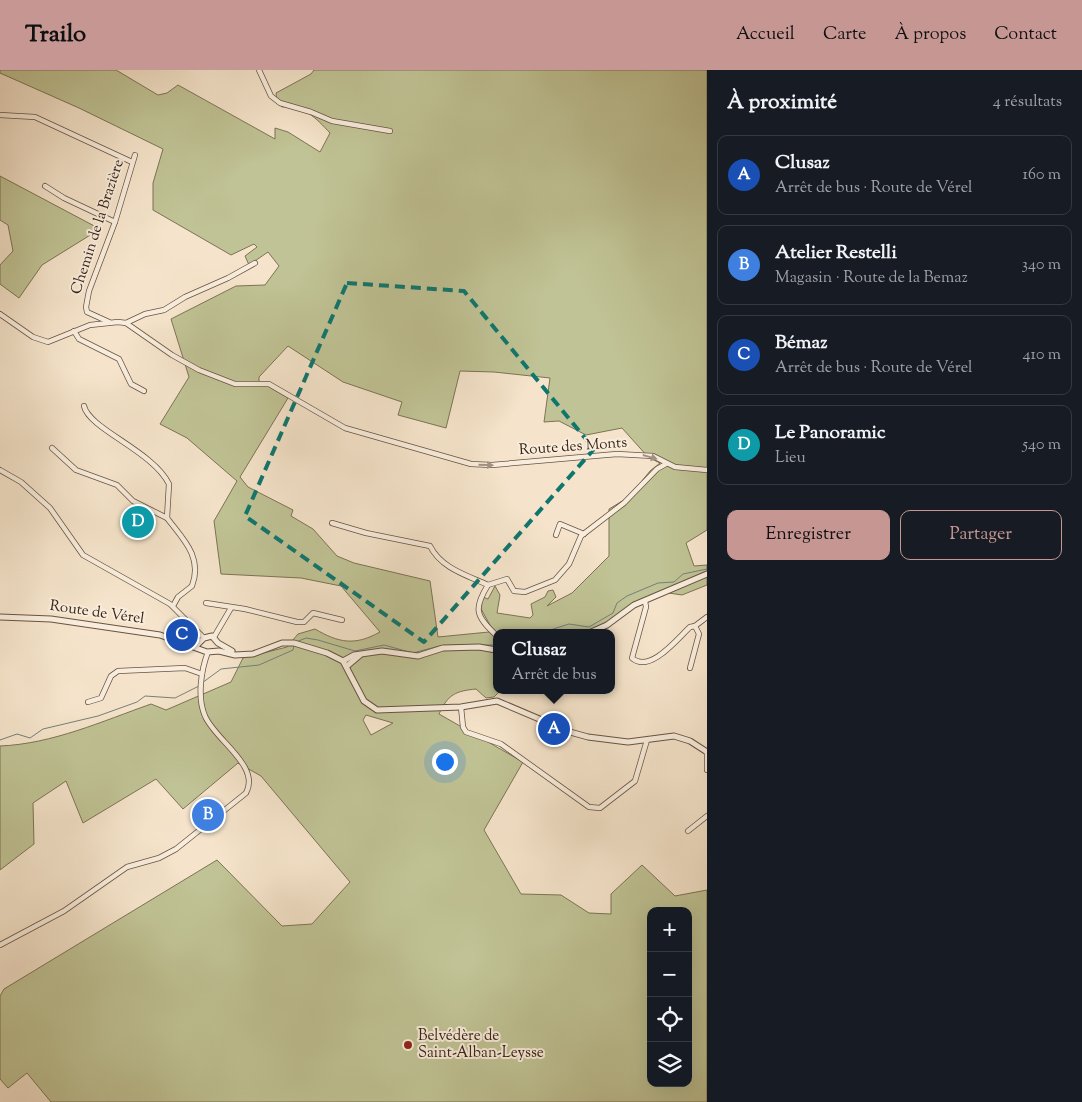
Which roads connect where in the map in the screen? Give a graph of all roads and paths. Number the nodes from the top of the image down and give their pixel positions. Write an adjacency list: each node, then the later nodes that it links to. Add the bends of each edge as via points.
1 (259, 70): 3 (street, via 271,96 280,103 332,121)
2 (0, 115): 5 (street, via 35,118)
3 (390, 131)
4 (135, 156): 5 (street, Chemin de la Brazière)
5 (132, 162): 7 (street, Chemin de la Brazière)
6 (45, 186): 7 (street)
7 (115, 222): 10 (street, Chemin de la Brazière, via 86,307 87,312)
8 (255, 263): 11 (street, via 164,310)
9 (0, 314): 12 (street, via 42,340 54,341)
10 (109, 322): 11 (street); 12 (street)
11 (126, 323): 16 (street, Route des Monts, one-way to 16, via 199,370 235,384 269,384 345,428 438,456 492,465 617,454 653,456)
12 (74, 331): 13 (street, via 79,339 119,359 131,384)
13 (144, 391)
14 (84, 406): 19 (street, via 93,421 136,448 167,480)
15 (52, 448): 19 (street, via 76,470 117,485 133,501)
16 (666, 464): 18 (street, Route des Monts, via 689,470); 21 (street)
17 (0, 470): 27 (street, via 21,482 50,508 83,555)
18 (707, 470)
19 (166, 518): 27 (street, via 194,558 192,586 178,597)
20 (332, 523): 24 (street, via 430,546 446,566)
21 (584, 534): 22 (street, via 560,524); 24 (street, via 555,580 525,592 514,590 507,579)
22 (556, 535)
23 (707, 574): 25 (street)
24 (488, 585): 34 (street, via 478,607 480,616)
25 (645, 601): 32 (street, via 632,655 634,660 655,659); 33 (street)
26 (206, 603): 28 (street)
27 (173, 606): 36 (street)
28 (231, 608): 31 (street, via 300,623 313,614); 35 (street)
29 (0, 617): 38 (street, Route de Vérel, via 79,623 160,635)
30 (707, 617): 32 (street)
31 (342, 620)
32 (695, 626): 44 (street, via 699,634)
33 (599, 629)
34 (493, 631)
35 (214, 637): 36 (street); 37 (street)
36 (203, 640): 38 (street, via 197,645); 40 (street)
37 (218, 643): 41 (street); 42 (street)
38 (190, 645): 40 (street, Route de Vérel)
39 (493, 650): 43 (street, via 437,649 418,656 382,651 360,655)
40 (206, 651): 41 (street); 45 (street)
41 (215, 651): 42 (street)
42 (242, 655): 43 (street, via 288,642)
43 (345, 663): 47 (street, via 364,701 373,709 403,711)
44 (690, 668)
45 (202, 674): 46 (street, via 185,668 118,670 111,676 101,698); 53 (street, via 205,717 250,774 246,793 176,849 159,858 127,867 64,911)
46 (88, 702)
47 (461, 707): 48 (street, via 498,701 578,734 615,742); 48 (street, via 466,732 501,744 589,807 600,808 635,781)
48 (647, 740): 49 (street, via 674,736)
49 (707, 752): 50 (street)
50 (707, 770)
51 (707, 816): 52 (street)
52 (688, 831)
53 (0, 945)

